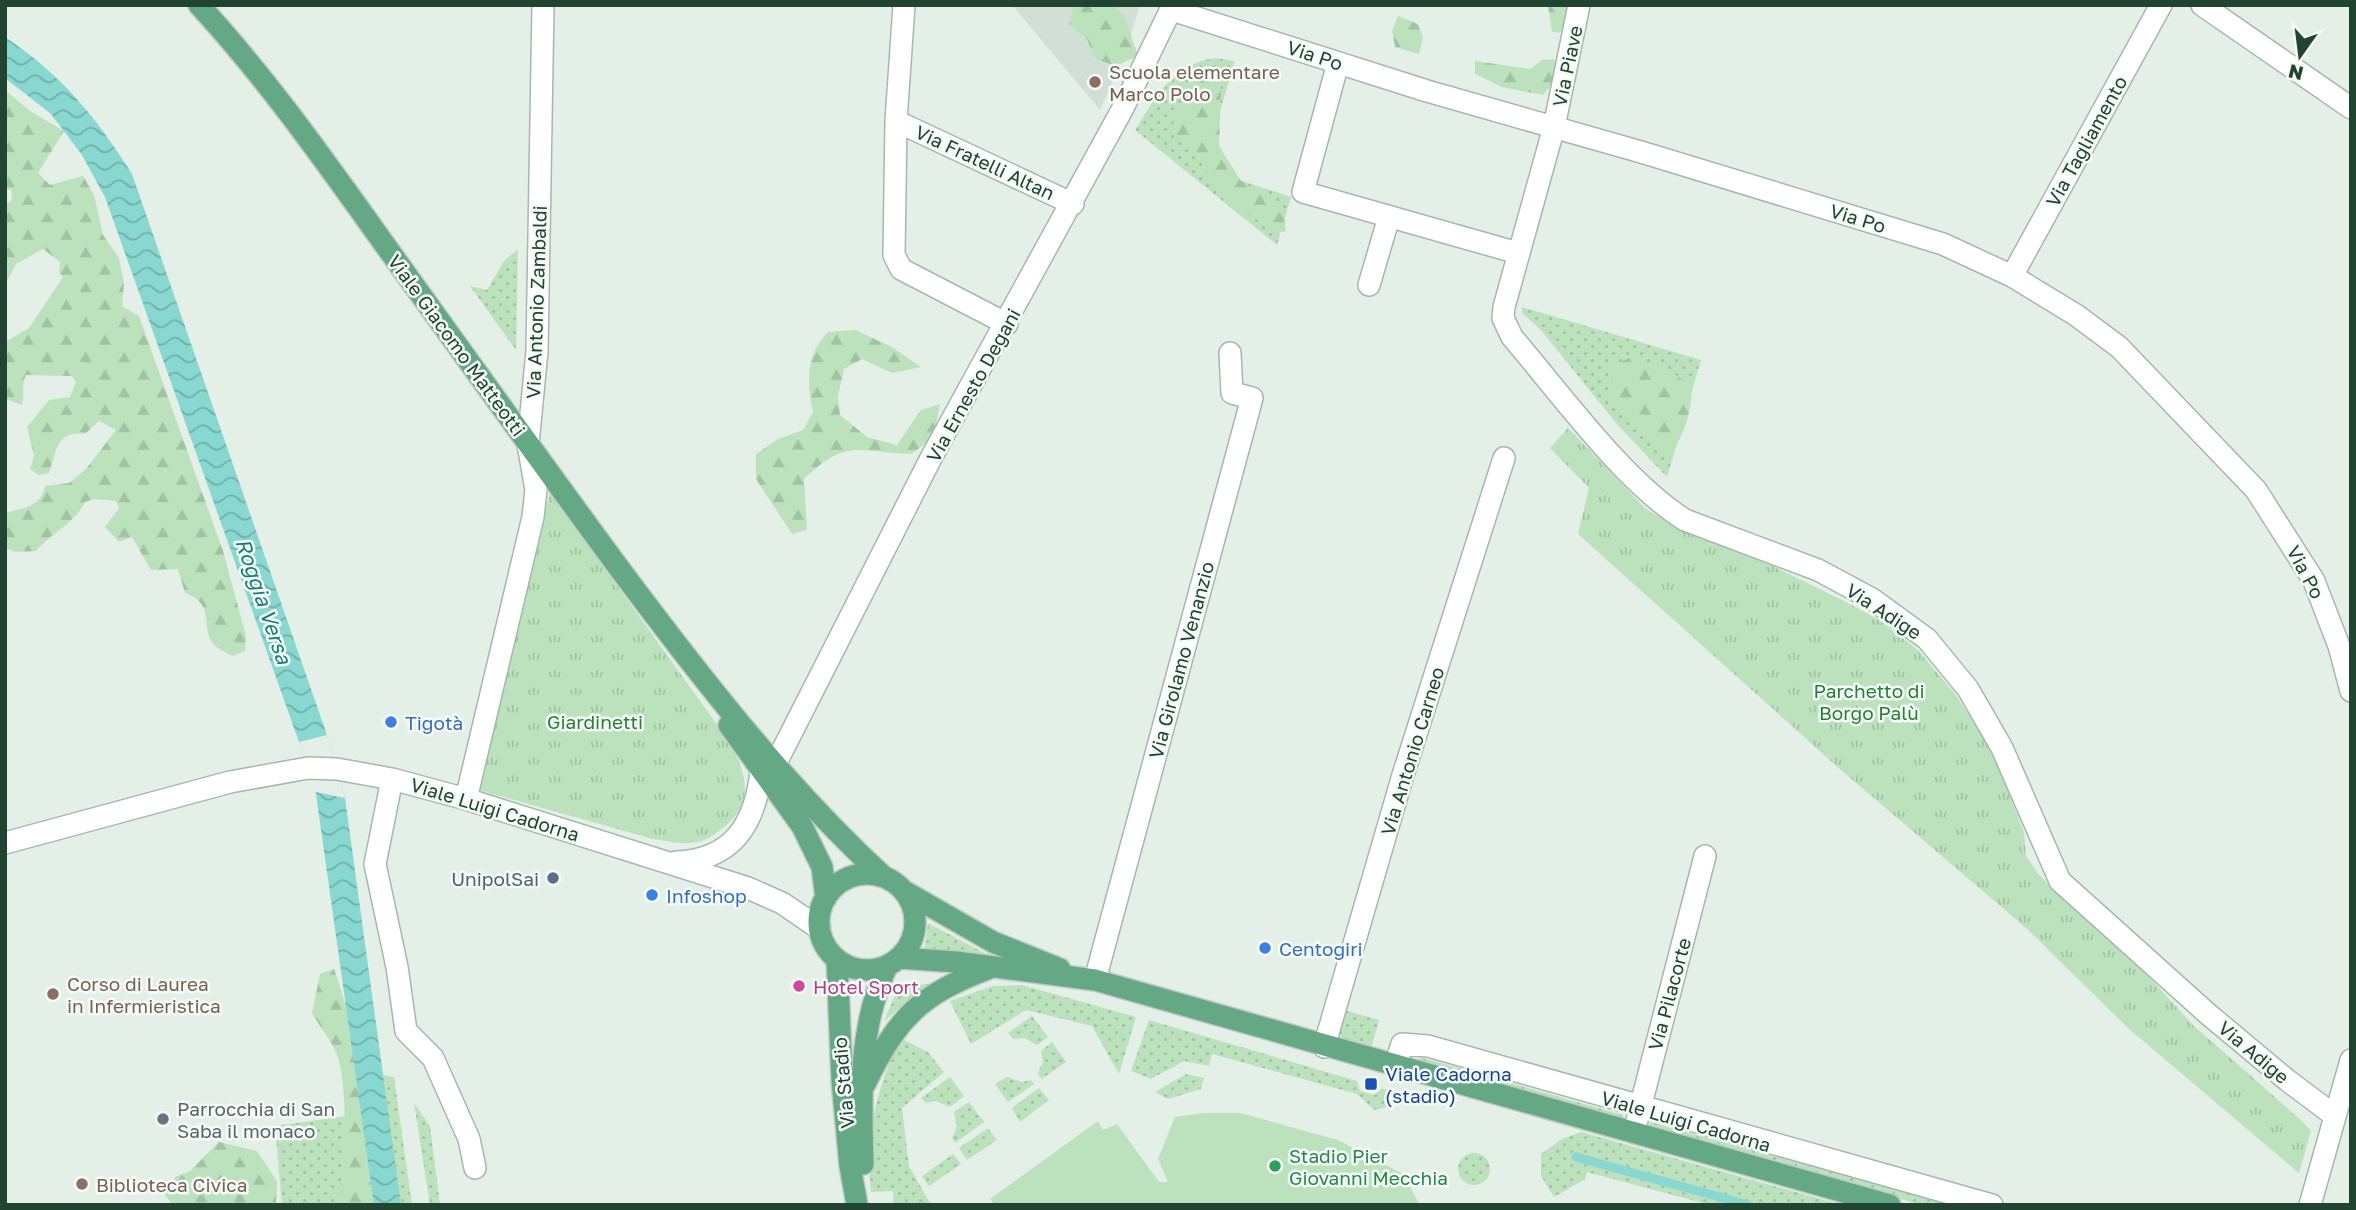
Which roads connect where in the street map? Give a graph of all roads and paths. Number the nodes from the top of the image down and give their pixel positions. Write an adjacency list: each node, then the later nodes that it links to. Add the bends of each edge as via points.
1 (199, 5): 19 (main road, Viale Giacomo Matteotti, via 256,69)
2 (543, 5): 19 (street, Via Antonio Zambaldi, via 537,351)
3 (904, 5): 10 (street, Via Fratelli Altan)
4 (1579, 5): 11 (street, Via Piave)
5 (2161, 5): 15 (street, Via Tagliamento)
6 (2202, 5): 9 (street)
7 (1173, 7): 8 (street, Via Po); 12 (street, Via Ernesto Degani)
8 (1339, 63): 11 (street, Via Po); 13 (street, via 1303,192)
9 (2351, 108)
10 (897, 121): 12 (street, Via Fratelli Altan); 17 (street, Via Fratelli Altan, via 894,255 901,269)
11 (1554, 127): 14 (street, Via Adige); 15 (street, Via Po, via 1942,244)
12 (1073, 204): 17 (street, Via Ernesto Degani)
13 (1389, 217): 14 (street); 16 (street)
14 (1518, 253): 41 (street, Via Adige, via 1503,318 1512,337 1650,494 1685,520 1818,570 1872,599 1927,639 1968,689 2002,748 2060,881 2208,1014)
15 (2012, 276): 21 (street, Via Po, via 2119,347 2256,490 2314,581)
16 (1369, 285)
17 (1007, 324): 22 (street, Via Ernesto Degani)
18 (1230, 353): 35 (street, Via Girolamo Venanzio, via 1232,393 1252,398)
19 (528, 444): 22 (main road, Viale Giacomo Matteotti); 24 (street, Via Antonio Zambaldi, via 536,490 533,517)
20 (1504, 458): 36 (street, Via Antonio Carneo, via 1403,775)
21 (2351, 691)
22 (768, 767): 27 (street, Viale Luigi Cadorna, via 753,814 730,844 694,861); 28 (main road, Viale Giacomo Matteotti); 30 (main road, Viale Giacomo Matteotti, via 822,867)
23 (391, 779): 24 (street, Viale Luigi Cadorna); 25 (street, via 308,768 230,782); 43 (street, Viale Luigi Cadorna, via 375,864 406,1031 433,1058 469,1139)
24 (466, 799): 27 (street, Viale Luigi Cadorna)
25 (5, 843)
26 (1705, 856): 40 (street, Via Pilacorte)
27 (671, 862): 31 (street, Viale Luigi Cadorna, via 782,903)
28 (884, 877): 29 (main road, Viale Luigi Cadorna); 30 (main road, via 857,875)
29 (904, 891): 33 (main road, via 912,904 915,925 909,947); 35 (main road, Viale Luigi Cadorna, via 993,942)
30 (826, 898): 31 (main road)
31 (820, 929): 32 (main road, Viale Luigi Cadorna)
32 (837, 960): 33 (main road, Viale Luigi Cadorna, via 861,970); 44 (main road, Via Stadio, via 842,1080)
33 (893, 962): 34 (main road, Viale Luigi Cadorna); 39 (main road, Via Stadio, via 869,1016)
34 (992, 967): 35 (main road, Viale Luigi Cadorna); 39 (main road, Via Stadio, via 953,983 916,1006 884,1045)
35 (1088, 979): 36 (main road, Viale Luigi Cadorna)
36 (1324, 1047): 38 (main road, Viale Luigi Cadorna)
37 (2351, 1060): 41 (street)
38 (1395, 1066): 40 (street, Viale Luigi Cadorna, via 1402,1044 1411,1043); 42 (main road, Viale Luigi Cadorna)
39 (861, 1091): 45 (main road, Via Stadio)
40 (1640, 1108): 42 (street, Via Pilacorte); 47 (street, Viale Luigi Cadorna)
41 (2335, 1116): 48 (street)
42 (1634, 1133): 46 (main road, Viale Luigi Cadorna)
43 (475, 1168)
44 (858, 1205)
45 (864, 1205)
46 (1890, 1205)
47 (1992, 1205)
48 (2311, 1205)

